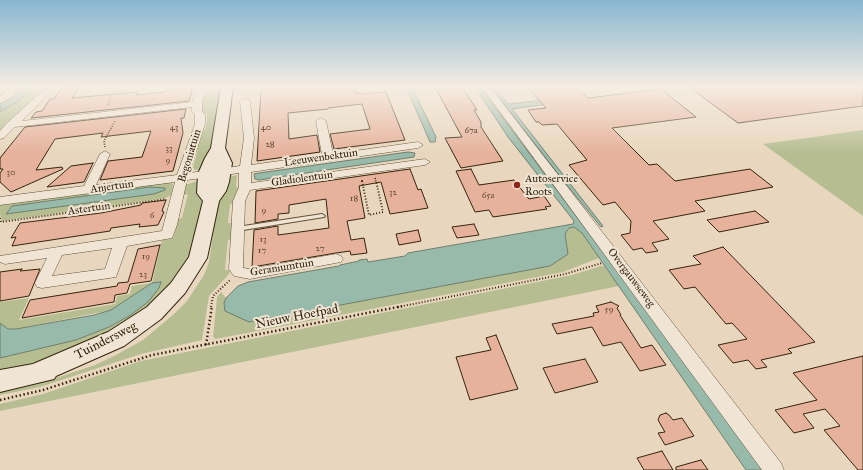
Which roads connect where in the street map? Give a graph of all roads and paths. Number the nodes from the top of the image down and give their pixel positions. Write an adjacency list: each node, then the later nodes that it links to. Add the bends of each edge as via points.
1 (28, 109): 9 (street)
2 (155, 109): 7 (street)
3 (197, 109): 22 (street, Begoniatuin, via 200,124)
4 (224, 109): 13 (main road, Tuindersweg)
5 (246, 109): 17 (street, Geraniumtuin, via 249,138)
6 (502, 109): 41 (street, Overgauwseweg)
7 (118, 114): 9 (street); 11 (path)
8 (322, 121): 15 (street)
9 (10, 125): 10 (street)
10 (0, 136)
11 (104, 141)
12 (418, 145): 15 (street, Leeuwenbektuin)
13 (218, 148): 20 (main road, Tuindersweg, via 224,163); 21 (main road, Tuindersweg)
14 (105, 154): 24 (street)
15 (328, 157): 17 (street, Leeuwenbektuin)
16 (425, 162): 18 (street, Gladiolentuin)
17 (245, 168): 20 (street, Leeuwenbektuin); 23 (street, Geraniumtuin)
18 (373, 169): 19 (street, Gladiolentuin); 19 (path, via 383,212 369,214)
19 (360, 171): 23 (street, Gladiolentuin)
20 (223, 172): 21 (street, Anjertuin); 27 (main road, Tuindersweg, via 218,191)
21 (206, 174): 22 (street, Anjertuin); 27 (main road, Tuindersweg, via 205,193)
22 (182, 178): 24 (street, Anjertuin); 25 (street, Begoniatuin)
23 (245, 187): 31 (street, Geraniumtuin, via 239,201)
24 (88, 190): 26 (street, Anjertuin)
25 (178, 197): 30 (path, Astertuin); 32 (street, Begoniatuin, via 167,235)
26 (0, 201)
27 (211, 201): 39 (main road, Tuindersweg, via 198,258 200,268 196,281 164,319 140,338 80,366)
28 (322, 216): 31 (lane)
29 (0, 218): 30 (path, Astertuin)
30 (1, 224)
31 (237, 229): 37 (street, Geraniumtuin, via 236,269)
32 (121, 242): 33 (street); 33 (street, via 111,273 42,283)
33 (58, 251): 34 (street)
34 (5, 259)
35 (336, 259): 37 (street, Geraniumtuin, via 250,274)
36 (600, 263): 38 (path, Nieuw Hoefpad, via 571,273)
37 (239, 272): 38 (path, via 213,296)
38 (206, 345): 40 (path, Nieuw Hoefpad, via 152,355 43,390)
39 (0, 381)
40 (0, 400)
41 (774, 470)

